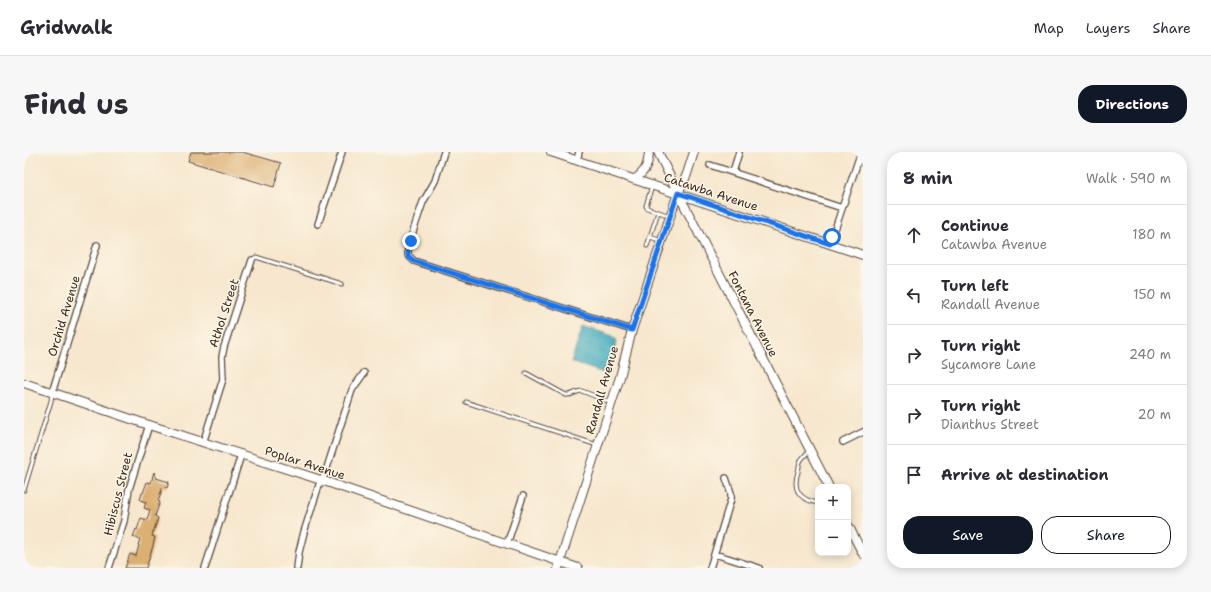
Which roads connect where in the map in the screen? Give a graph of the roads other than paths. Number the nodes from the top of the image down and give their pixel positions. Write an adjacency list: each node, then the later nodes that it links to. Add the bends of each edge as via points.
1 (342, 152): 18 (street)
2 (444, 152): 27 (street, via 435,181 423,202 408,246 408,256 414,261)
3 (551, 152): 9 (street, Catawba Avenue)
4 (649, 152): 12 (street, via 648,164 642,174)
5 (658, 152): 14 (street, Fontana Avenue)
6 (694, 152): 14 (street, Randall Avenue)
7 (739, 152): 11 (street)
8 (861, 152): 15 (street)
9 (578, 156): 12 (street, Catawba Avenue)
10 (710, 165): 11 (street)
11 (733, 172): 15 (street)
12 (635, 179): 13 (street, Catawba Avenue)
13 (652, 185): 14 (street, Catawba Avenue); 16 (lane, via 646,206)
14 (678, 193): 17 (street, Randall Avenue); 21 (street, Catawba Avenue); 39 (street, Fontana Avenue)
15 (842, 208): 21 (street)
16 (658, 212): 17 (lane); 19 (lane)
17 (670, 216): 20 (street, Randall Avenue)
18 (318, 224)
19 (650, 237): 20 (lane); 23 (lane)
20 (662, 241): 27 (street, Randall Avenue)
21 (830, 244): 24 (street, Catawba Avenue)
22 (97, 245): 31 (street, Orchid Avenue)
23 (647, 246)
24 (863, 255)
25 (252, 260): 26 (lane, via 256,257); 37 (street, Athol Street, via 224,347 223,379)
26 (342, 284)
27 (632, 330): 33 (street, Randall Avenue)
28 (364, 373): 42 (street, via 352,390)
29 (526, 373): 33 (lane, via 566,395 582,391)
30 (24, 383): 31 (street, Poplar Avenue)
31 (52, 393): 34 (street, Poplar Avenue); 44 (lane)
32 (466, 402): 38 (lane)
33 (612, 404): 38 (street, Randall Avenue)
34 (149, 426): 37 (street, Poplar Avenue); 52 (street, Hibiscus Street, via 129,489 124,521)
35 (863, 432): 36 (street)
36 (843, 442)
37 (203, 443): 40 (street, Poplar Avenue)
38 (598, 445): 51 (street, Randall Avenue)
39 (810, 450): 43 (street, Fontana Avenue); 46 (lane, via 801,460 795,484 804,498)
40 (241, 455): 42 (street, Poplar Avenue); 53 (street)
41 (726, 478): 49 (street, via 731,499)
42 (321, 480): 48 (street, Poplar Avenue); 54 (street, via 301,542)
43 (827, 484)
44 (24, 490)
45 (523, 496): 48 (street)
46 (815, 502)
47 (851, 531): 50 (street)
48 (507, 544): 51 (street, Poplar Avenue)
49 (715, 554): 56 (street); 57 (street)
50 (863, 554)
51 (559, 565): 55 (street, Poplar Avenue)
52 (109, 568)
53 (205, 568)
54 (297, 568)
55 (578, 568)
56 (710, 568)
57 (759, 568)

